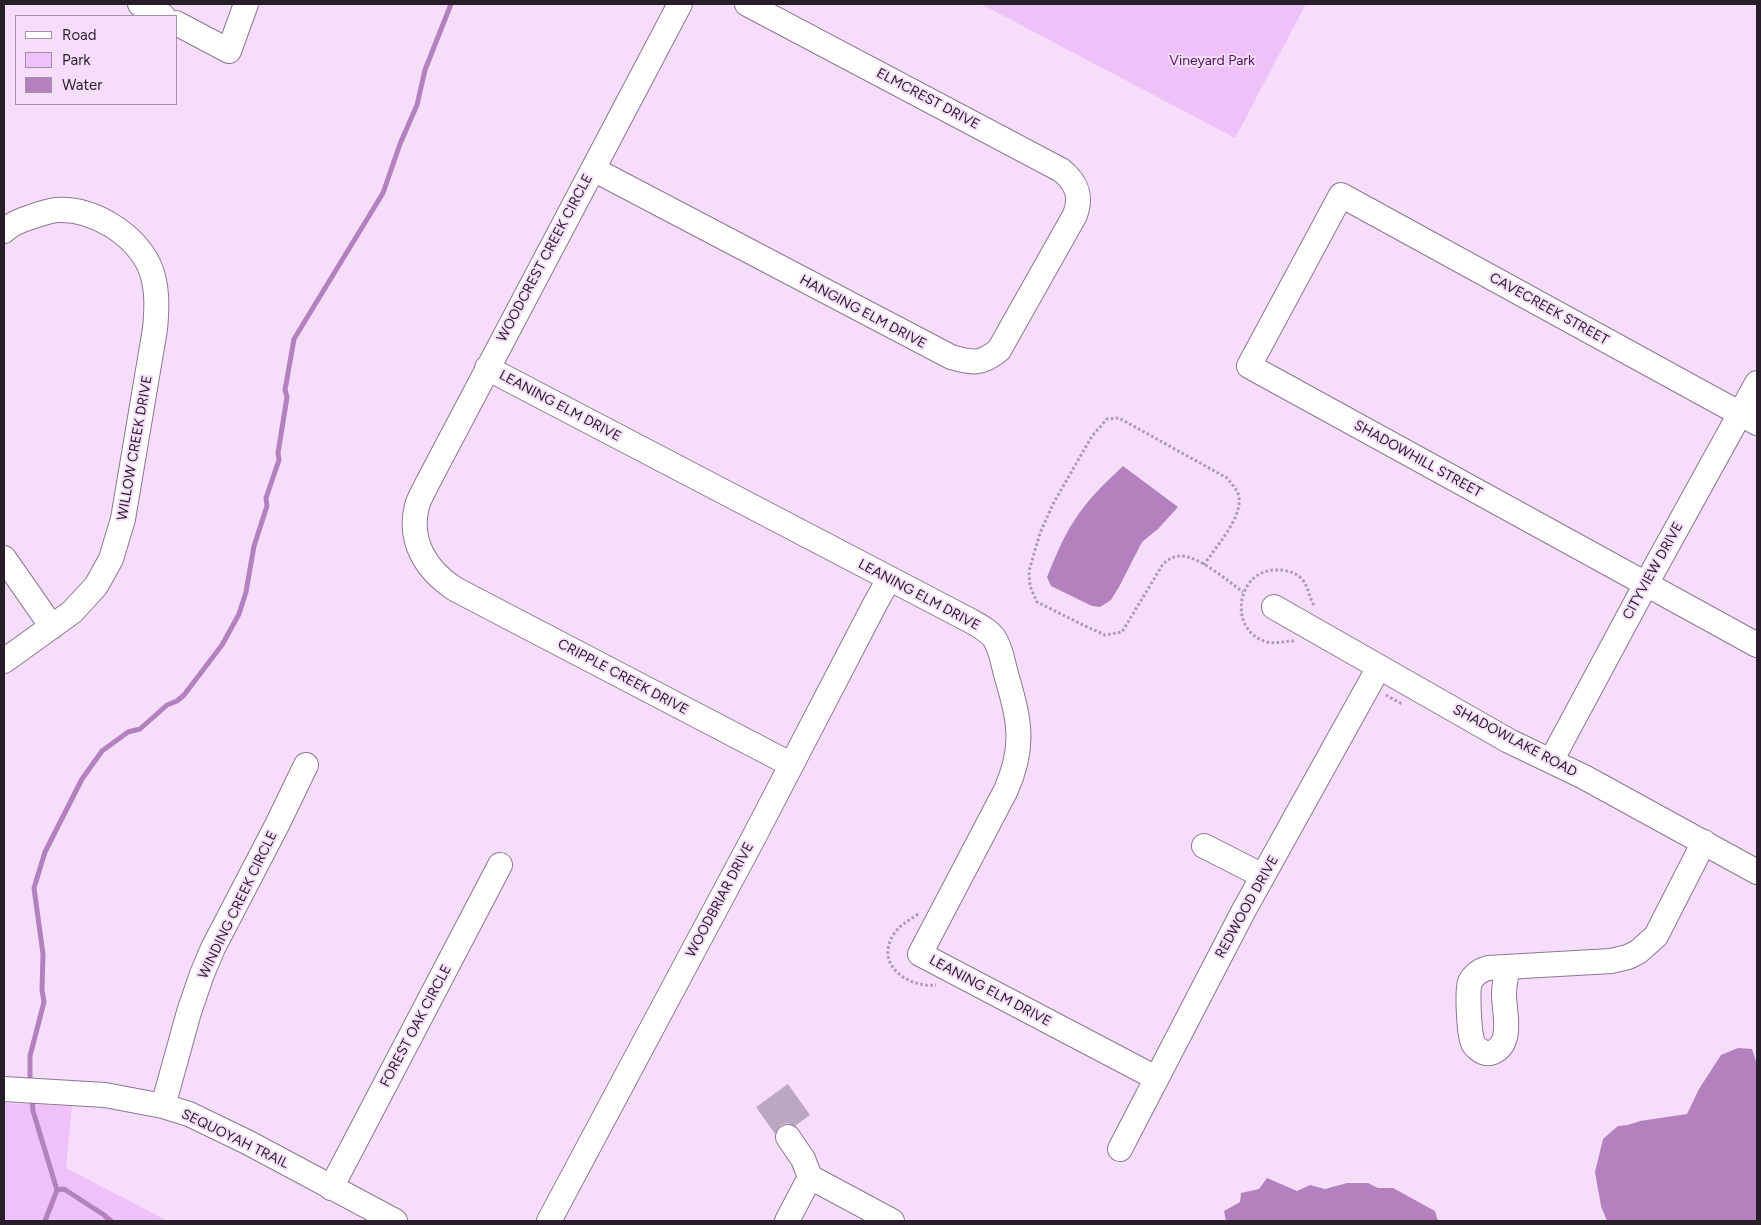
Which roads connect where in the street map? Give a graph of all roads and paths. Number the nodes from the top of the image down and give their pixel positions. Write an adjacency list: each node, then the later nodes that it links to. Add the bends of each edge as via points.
1 (140, 4): 5 (street)
2 (246, 4): 6 (street, via 229,51)
3 (680, 4): 7 (street, WOODCREST CREEK CIRCLE)
4 (747, 4): 9 (street, ELMCREST DRIVE, via 1061,170 1070,176 1079,194)
5 (161, 15)
6 (178, 24)
7 (593, 168): 9 (street, HANGING ELM DRIVE, via 937,351 973,363 991,356 1003,343); 11 (street, WOODCREST CREEK CIRCLE)
8 (1341, 195): 13 (street, CAVECREEK STREET); 17 (street, SHADOWHILL STREET, via 1248,366)
9 (1075, 215)
10 (4, 231): 21 (street, WILLOW CREEK DRIVE, via 22,220 56,210 90,215 126,236 138,249 149,265 157,299 155,329 112,559 96,586 72,612)
11 (487, 368): 16 (street, LEANING ELM DRIVE); 18 (street, WOODCREST CREEK CIRCLE, via 427,484 415,518 414,532 427,564)
12 (1757, 383): 13 (street, CITYVIEW DRIVE)
13 (1749, 418): 17 (street, CITYVIEW DRIVE)
14 (4, 558): 21 (street)
15 (1204, 565): 15 (path, via 1234,520 1238,492 1227,478 1119,418 1107,419 1092,436 1040,533 1029,571 1030,586 1037,602 1105,635 1122,632 1163,564 1182,556); 19 (path)
16 (889, 579): 26 (street, WOODBRIAR DRIVE); 36 (street, LEANING ELM DRIVE, via 981,627 994,639 1018,714 1019,748 1014,773 920,954)
17 (1646, 584): 22 (street, SHADOWHILL STREET); 25 (street, CITYVIEW DRIVE)
18 (455, 589): 26 (street, CRIPPLE CREEK DRIVE)
19 (1243, 592)
20 (1274, 607): 24 (street, SHADOWLAKE ROAD)
21 (52, 627): 23 (street, WILLOW CREEK DRIVE)
22 (1757, 646)
23 (4, 661)
24 (1379, 667): 25 (street, SHADOWLAKE ROAD, via 1509,741); 32 (street, REDWOOD DRIVE)
25 (1551, 761): 28 (street, SHADOWLAKE ROAD)
26 (790, 764): 44 (street, WOODBRIAR DRIVE)
27 (306, 765): 38 (street, WINDING CREEK CIRCLE, via 205,965)
28 (1704, 842): 31 (street, SHADOWLAKE ROAD); 34 (street, via 1656,936 1638,952 1610,961)
29 (1204, 846): 32 (street)
30 (500, 866): 42 (street, FOREST OAK CIRCLE)
31 (1757, 872)
32 (1263, 876): 36 (street, REDWOOD DRIVE)
33 (922, 910): 35 (path, LEANING ELM DRIVE, via 899,927 888,946 889,954 899,976 910,982)
34 (1508, 967)
35 (937, 985)
36 (1156, 1078): 40 (street, REDWOOD DRIVE)
37 (4, 1089): 38 (street, SEQUOYAH TRAIL, via 105,1095)
38 (163, 1106): 42 (street, SEQUOYAH TRAIL, via 207,1122)
39 (788, 1136): 41 (street, via 803,1159)
40 (1120, 1149)
41 (810, 1178): 45 (street); 46 (street)
42 (331, 1188): 43 (street, SEQUOYAH TRAIL)
43 (395, 1221)
44 (549, 1221)
45 (787, 1221)
46 (892, 1221)

